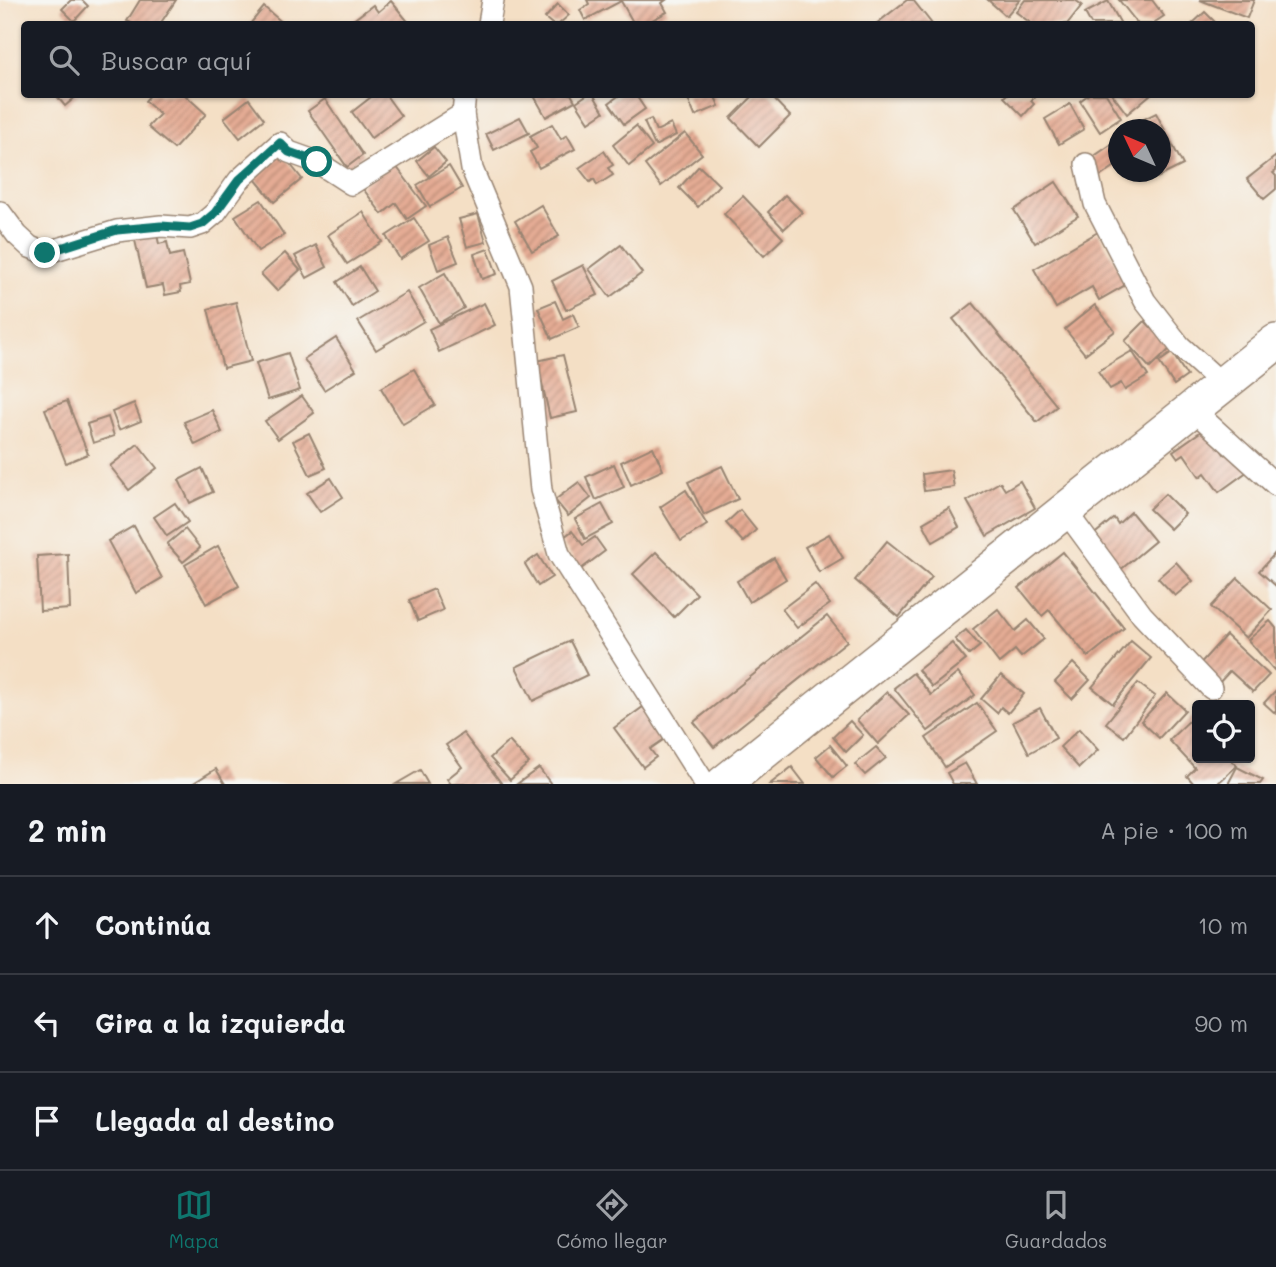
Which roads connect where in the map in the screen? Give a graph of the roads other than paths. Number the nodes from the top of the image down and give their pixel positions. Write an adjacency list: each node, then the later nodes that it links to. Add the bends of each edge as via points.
1 (493, 0): 2 (street)
2 (490, 21)
3 (464, 104): 5 (street, via 351,184 280,143 239,180 215,213 190,228 117,230 45,253 16,235); 12 (street, via 472,169 521,286 541,490 559,554)
4 (1086, 164): 7 (street, via 1095,204 1145,302 1180,346)
5 (0, 212)
6 (1276, 342): 7 (main road)
7 (1222, 384): 8 (main road)
8 (1191, 408): 9 (street); 10 (main road)
9 (1276, 485)
10 (1065, 509): 11 (street, via 1142,615); 13 (main road)
11 (1211, 688)
12 (705, 784)
13 (723, 784)

